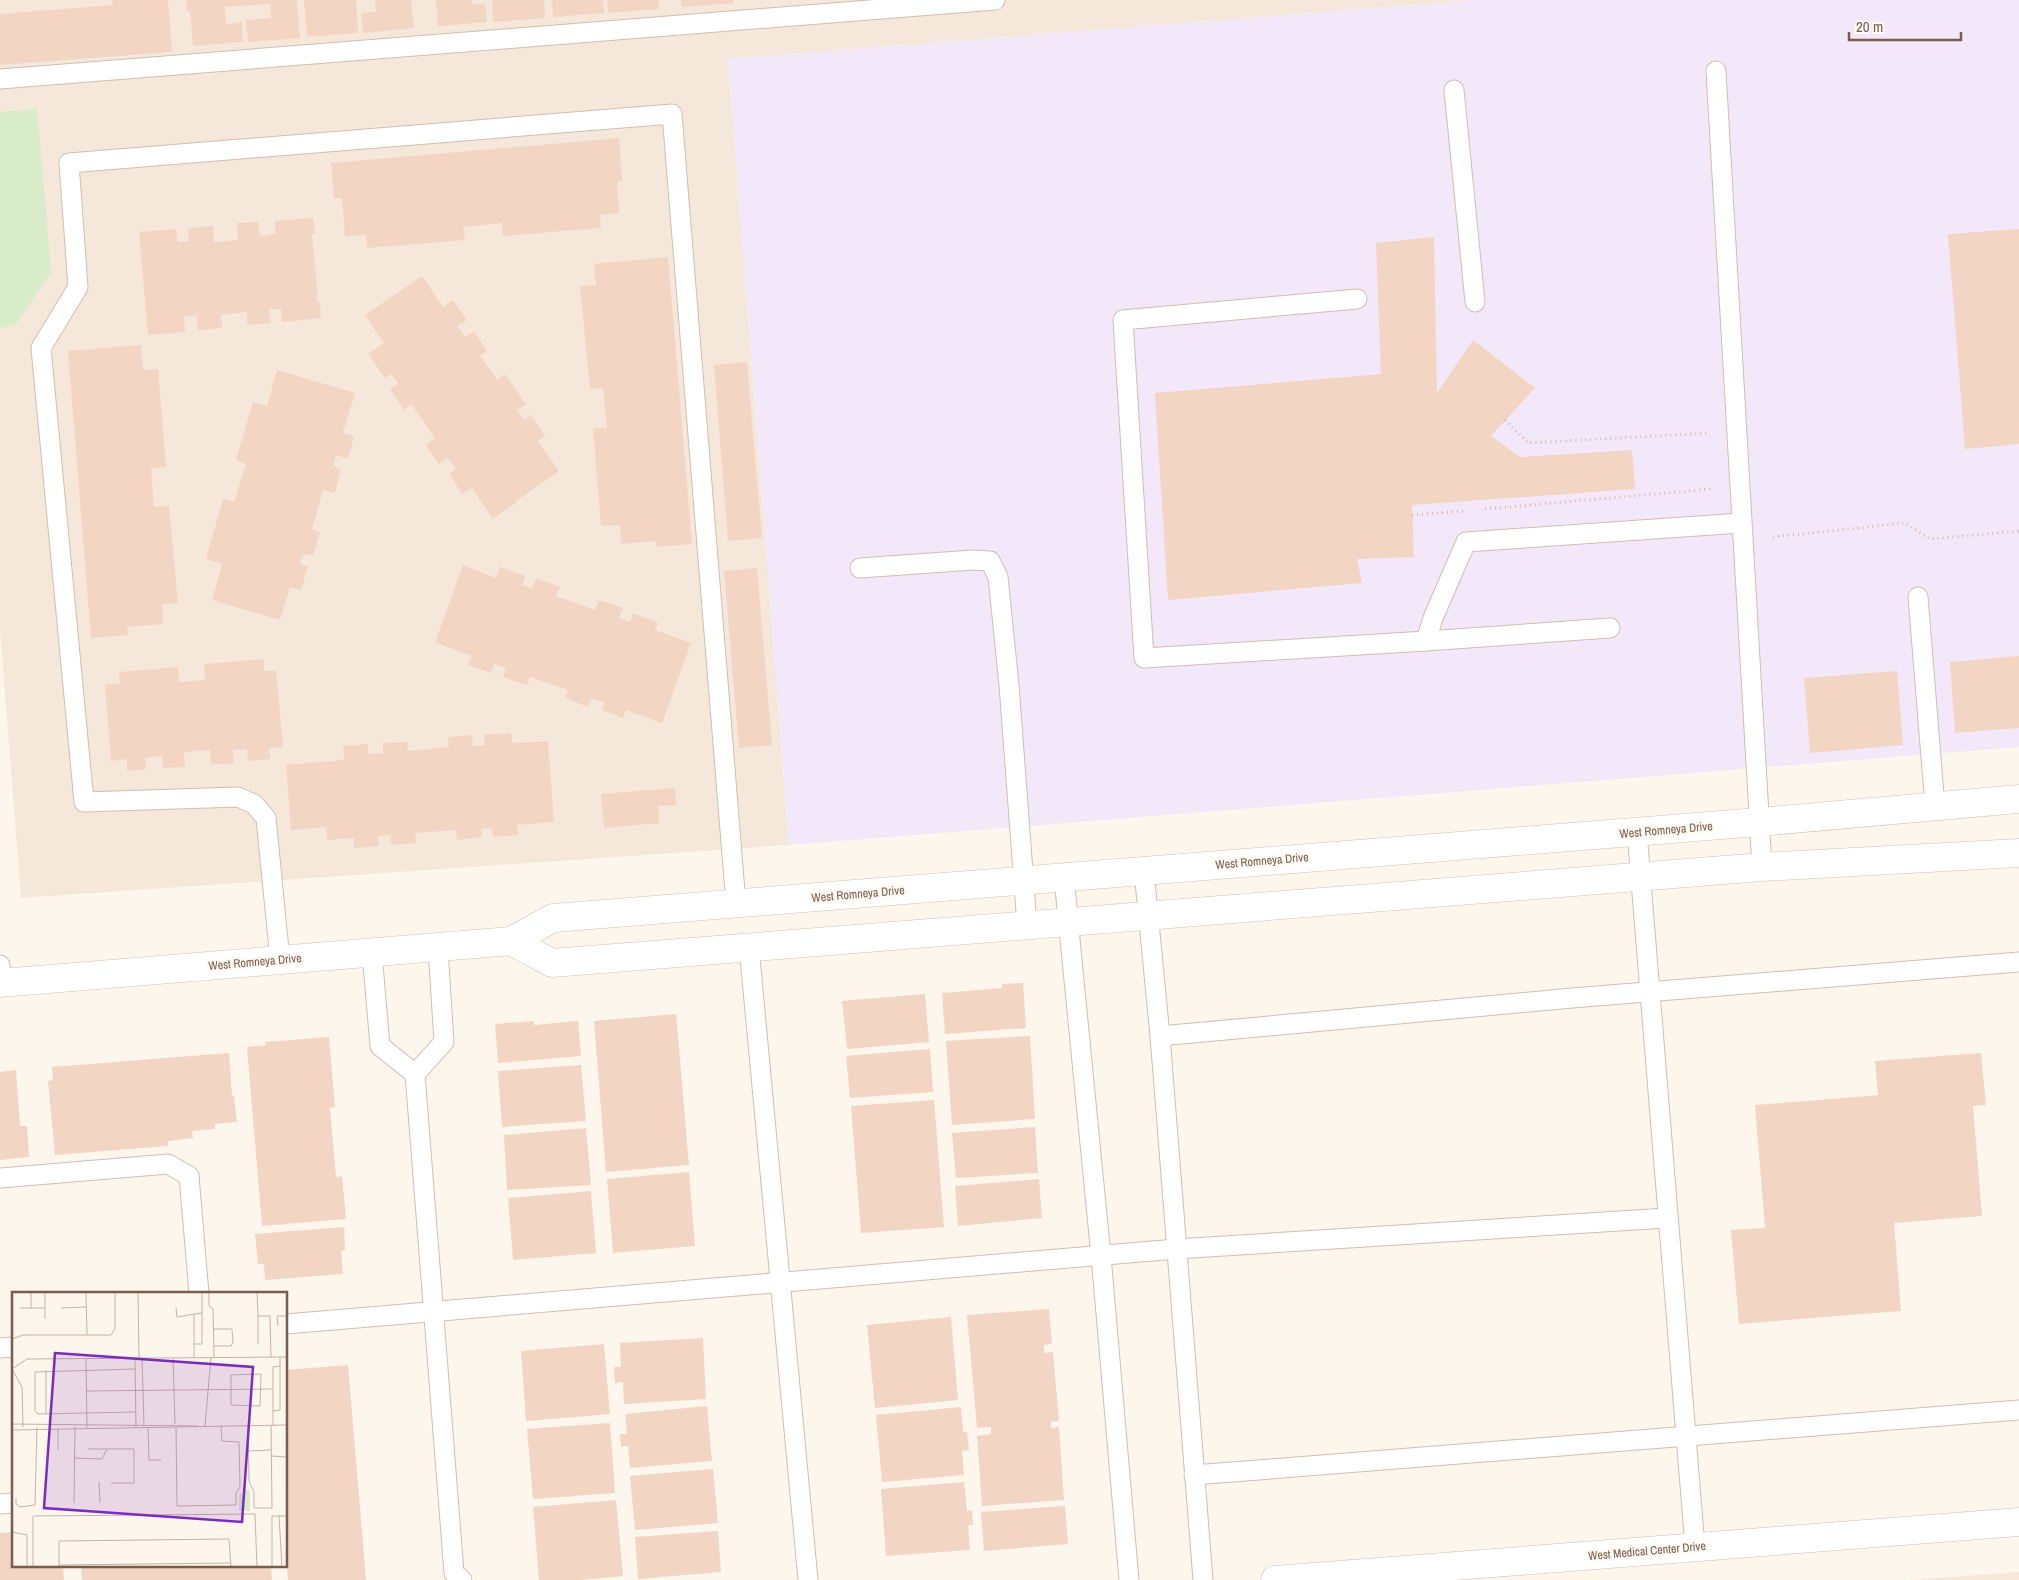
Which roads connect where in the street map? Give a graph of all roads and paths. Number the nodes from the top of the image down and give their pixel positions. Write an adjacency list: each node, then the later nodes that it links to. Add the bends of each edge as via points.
1 (995, 0): 3 (lane)
2 (1716, 71): 12 (lane)
3 (0, 79)
4 (1454, 90): 6 (lane)
5 (1357, 299): 17 (lane, via 1124,320 1144,658)
6 (1475, 302)
7 (1505, 420): 8 (path, via 1528,443)
8 (1712, 433)
9 (1481, 509): 12 (path, via 1716,489)
10 (1471, 510): 11 (path)
11 (1412, 515)
12 (1741, 517): 13 (path, via 1771,537 1905,523 1930,539); 17 (lane, via 1466,542 1432,618); 20 (lane)
13 (2019, 531)
14 (860, 568): 27 (lane, via 990,561 998,577)
15 (1918, 597): 19 (lane)
16 (1610, 628): 17 (lane)
17 (1426, 641)
18 (2019, 799): 19 (street, West Romneya Drive)
19 (1935, 807): 20 (street, West Romneya Drive)
20 (1758, 822): 21 (street, West Romneya Drive); 23 (lane)
21 (1637, 832): 24 (street, West Romneya Drive); 25 (lane)
22 (2019, 852): 23 (street)
23 (1762, 867): 25 (street)
24 (1144, 871): 26 (street, West Romneya Drive); 29 (lane)
25 (1641, 877): 29 (street); 39 (lane)
26 (1064, 878): 27 (street, West Romneya Drive); 30 (lane)
27 (1024, 880): 28 (street, West Romneya Drive); 31 (lane)
28 (736, 904): 32 (street, West Romneya Drive, via 553,918); 36 (lane, via 672,114 69,163 78,287 41,348 84,802 238,797 254,804 266,818)
29 (1148, 916): 30 (street); 40 (lane)
30 (1068, 922): 31 (street); 45 (lane)
31 (1027, 925): 33 (street)
32 (511, 941): 33 (street, via 552,963); 34 (street, West Romneya Drive)
33 (749, 947): 46 (lane)
34 (438, 948): 35 (street, West Romneya Drive); 41 (lane, via 444,1042)
35 (372, 953): 36 (street, West Romneya Drive); 41 (lane, via 380,1046)
36 (280, 960): 38 (street, West Romneya Drive)
37 (2019, 962): 39 (lane)
38 (0, 976)
39 (1649, 992): 40 (lane); 43 (lane)
40 (1160, 1036): 44 (lane)
41 (415, 1074): 48 (lane)
42 (0, 1178): 47 (lane, via 168,1164 188,1176)
43 (1667, 1218): 44 (lane); 51 (lane)
44 (1176, 1249): 45 (lane); 52 (lane)
45 (1101, 1256): 46 (lane); 57 (lane)
46 (781, 1283): 48 (lane); 56 (lane)
47 (199, 1292)
48 (433, 1311): 49 (lane); 55 (lane)
49 (288, 1324)
50 (2019, 1410): 51 (lane)
51 (1685, 1437): 52 (lane); 54 (lane)
52 (1194, 1475): 58 (lane)
53 (2019, 1522): 54 (street, West Medical Center Drive)
54 (1695, 1547): 59 (street, West Medical Center Drive)
55 (454, 1578)
56 (808, 1580)
57 (1129, 1580)
58 (1203, 1580)
59 (1275, 1580)

